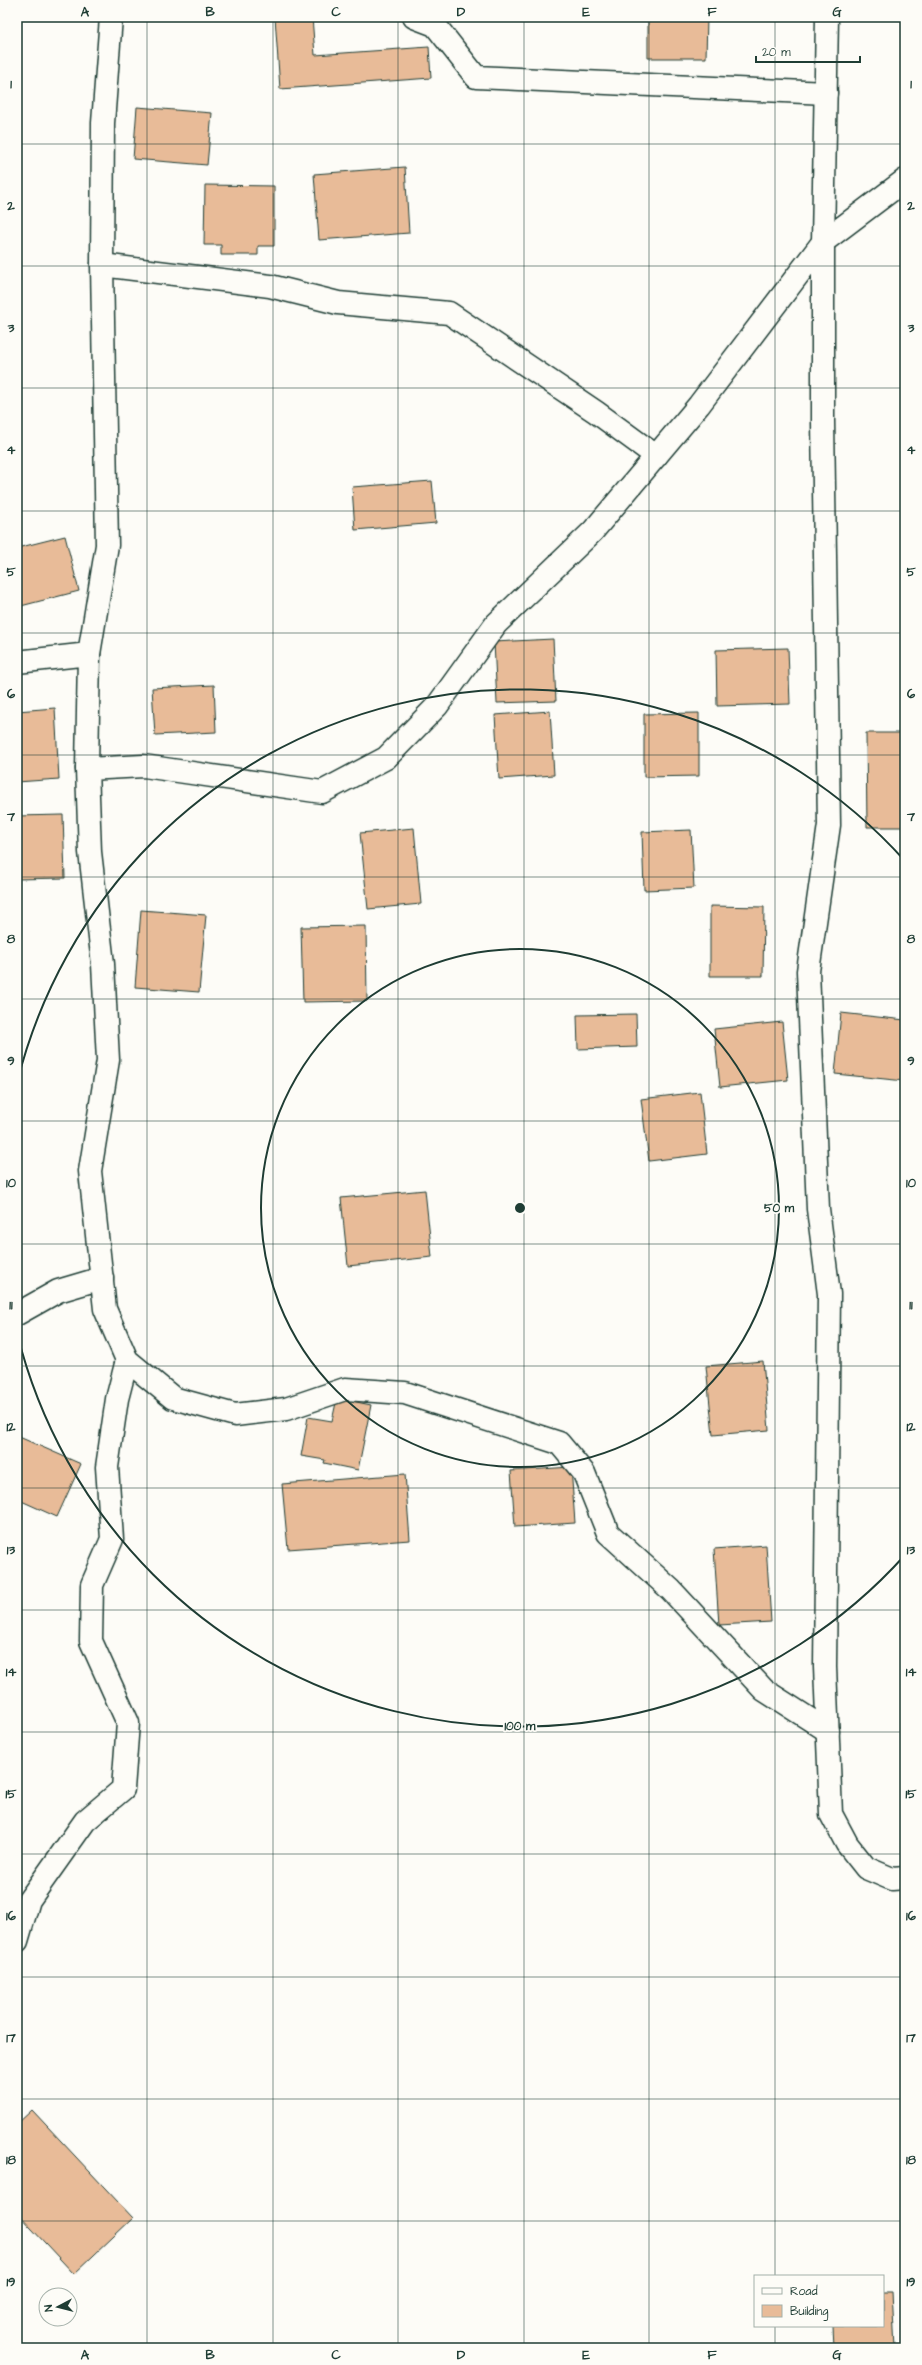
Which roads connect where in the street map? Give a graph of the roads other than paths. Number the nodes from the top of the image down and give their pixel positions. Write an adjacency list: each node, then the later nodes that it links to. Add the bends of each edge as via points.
1 (111, 17): 7 (street, via 103,123)
2 (414, 17): 4 (street, via 435,25 476,77)
3 (827, 17): 4 (street)
4 (826, 93): 6 (street)
5 (905, 180): 6 (street)
6 (823, 242): 8 (street, via 699,405); 15 (street, via 829,825 808,971 818,1209 829,1294 825,1667)
7 (102, 265): 8 (street, via 270,286 338,303 449,313 596,412); 9 (street, via 106,545)
8 (656, 456): 11 (street, via 593,531 496,624 437,706 386,758 322,792 144,766)
9 (89, 654): 10 (street); 11 (street)
10 (17, 662)
11 (87, 769): 12 (street, via 90,852 103,964 108,1060 90,1171)
12 (102, 1278): 13 (street, via 58,1291); 14 (street, via 105,1309)
13 (17, 1314)
14 (127, 1360): 15 (street, via 173,1398 235,1415 286,1409 345,1389 404,1393 559,1443 584,1473 608,1532 671,1590 764,1690); 17 (street, via 117,1399 107,1467 112,1539 92,1585 91,1641 128,1723 123,1789 85,1821 29,1900)
15 (828, 1731): 16 (street, via 832,1814 847,1844 866,1868 892,1878)
16 (905, 1878)
17 (17, 1941)

